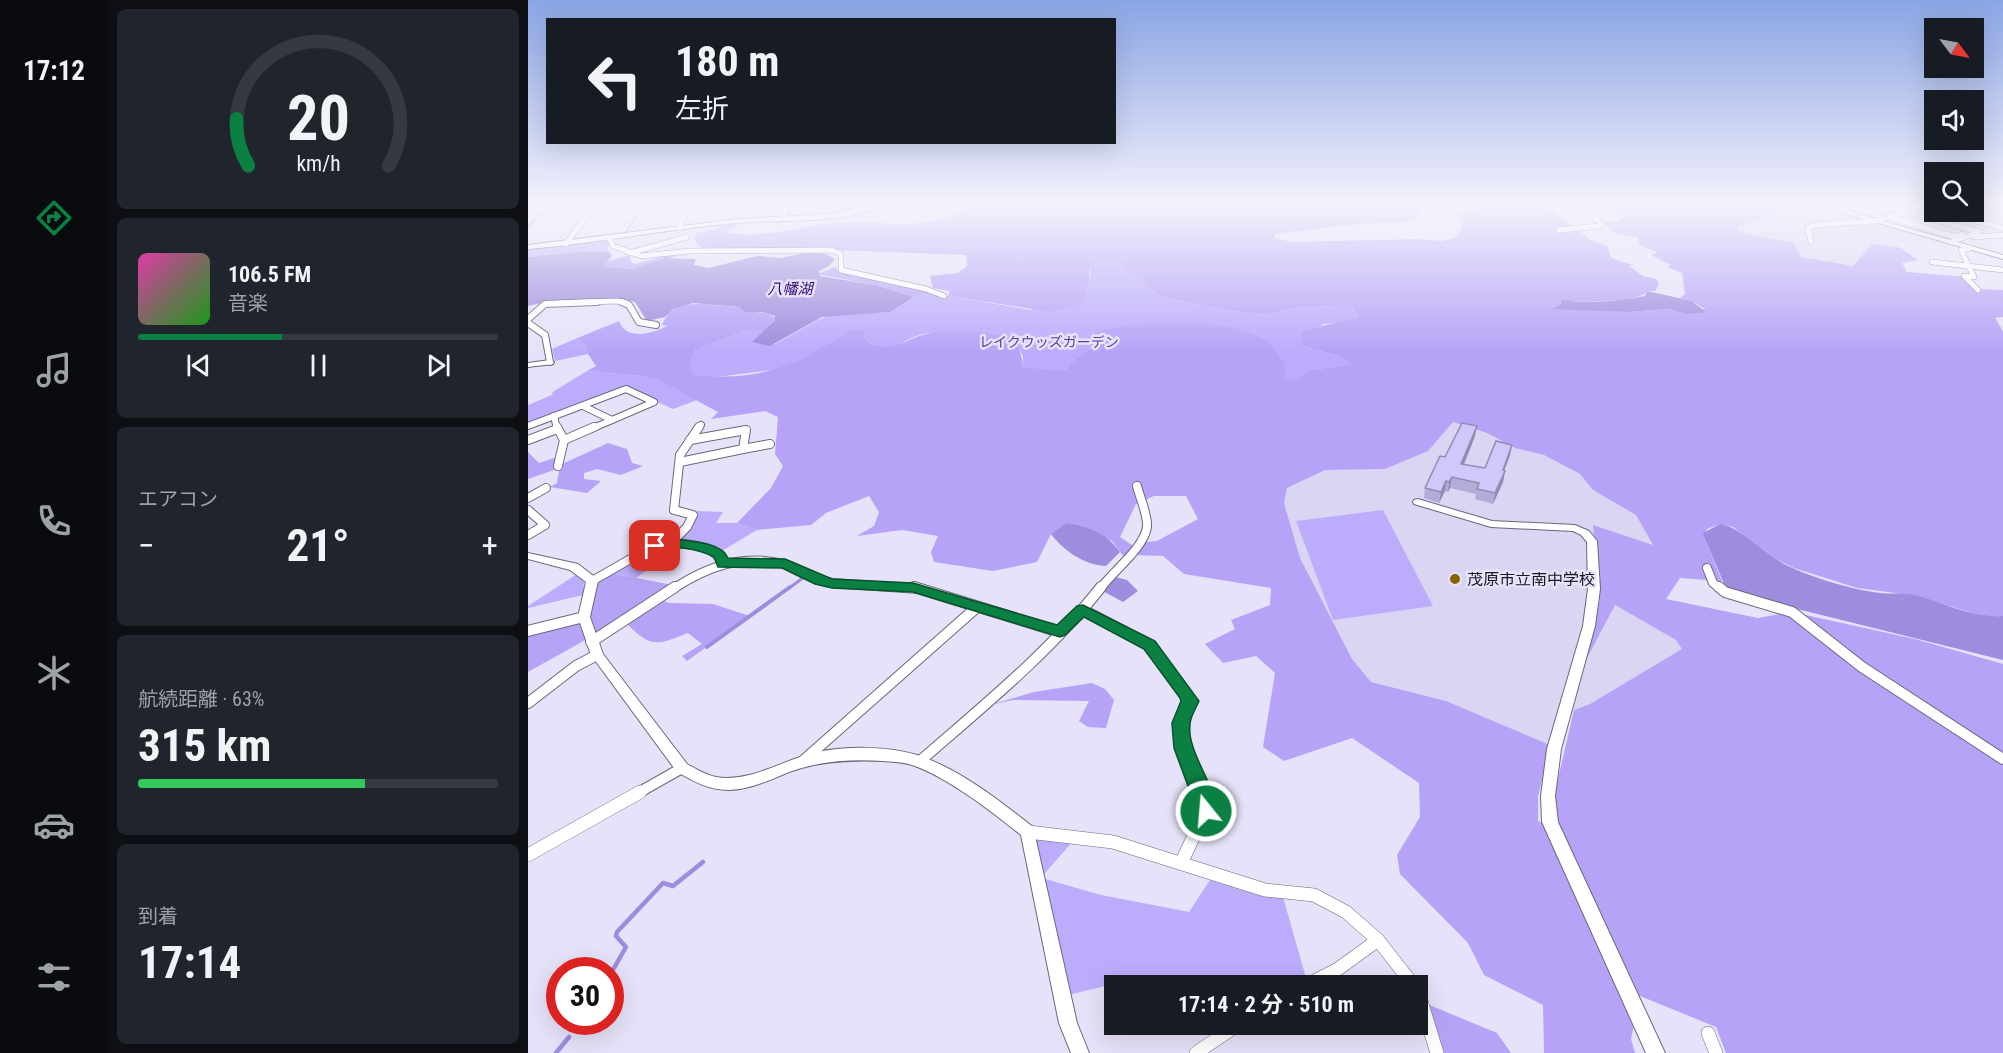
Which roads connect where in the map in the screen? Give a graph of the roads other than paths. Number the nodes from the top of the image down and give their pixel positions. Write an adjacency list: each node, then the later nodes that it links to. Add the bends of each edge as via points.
1 (633, 253): 5 (street)
2 (669, 253): 5 (street)
3 (838, 253): 10 (street, via 841,270)
4 (1962, 253): 7 (street)
5 (630, 254)
6 (1932, 262): 7 (street)
7 (1969, 266): 8 (street); 9 (street, via 1974,277 1964,276)
8 (2003, 270)
9 (1978, 290)
10 (944, 296)
11 (528, 321): 12 (street, via 545,304 628,302 639,322); 13 (street, via 545,335)
12 (656, 325)
13 (550, 362): 14 (street)
14 (528, 365)
15 (583, 406): 16 (street); 17 (street); 17 (street, via 626,389 654,402)
16 (554, 416): 19 (street); 20 (street)
17 (612, 420): 22 (street)
18 (701, 425): 23 (street)
19 (528, 426)
20 (557, 429): 21 (street); 22 (street)
21 (528, 440)
22 (564, 440): 27 (street)
23 (690, 440): 25 (street, via 746,430); 26 (street)
24 (770, 444): 25 (street)
25 (742, 449): 26 (street)
26 (680, 462): 34 (street, via 674,510 693,515 687,527)
27 (558, 466)
28 (1137, 486): 40 (street, via 1147,526 1144,537 1139,548 1115,569)
29 (546, 488): 30 (street)
30 (528, 498)
31 (1418, 502): 62 (street, via 1491,524 1575,528 1592,541 1594,589 1589,626 1554,749 1548,796 1550,822)
32 (529, 512): 33 (street, via 545,525)
33 (528, 535)
34 (669, 542): 36 (street, via 712,550 720,555); 38 (street)
35 (528, 556): 38 (street, via 574,567)
36 (723, 564): 39 (street, via 785,564 820,581 913,587); 44 (street, via 665,592)
37 (1707, 568): 46 (street, via 1713,583 1725,592 1792,612 1862,667)
38 (592, 581): 41 (street)
39 (977, 607): 43 (street); 47 (street)
40 (1083, 610): 43 (street); 52 (street, via 1150,645 1190,701 1181,723 1183,748 1207,804)
41 (584, 617): 42 (street); 44 (street)
42 (528, 631)
43 (1060, 632): 48 (street, via 978,712)
44 (594, 648): 45 (street); 49 (street)
45 (528, 703)
46 (2003, 759)
47 (803, 761): 48 (street, via 873,755); 49 (street, via 738,786 716,784)
48 (919, 762): 50 (street, via 1010,816)
49 (682, 768): 51 (street)
50 (1028, 832): 52 (street, via 1113,842); 59 (street, via 1068,1023)
51 (528, 855)
52 (1181, 863): 53 (street, via 1265,890 1314,895 1346,912)
53 (1378, 940): 54 (street); 55 (street)
54 (1326, 975)
55 (1405, 975)
56 (1428, 1024): 61 (street)
57 (1708, 1033): 63 (street)
58 (1223, 1035): 60 (street)
59 (1080, 1053)
60 (1196, 1053)
61 (1437, 1053)
62 (1656, 1053)
63 (1716, 1053)

